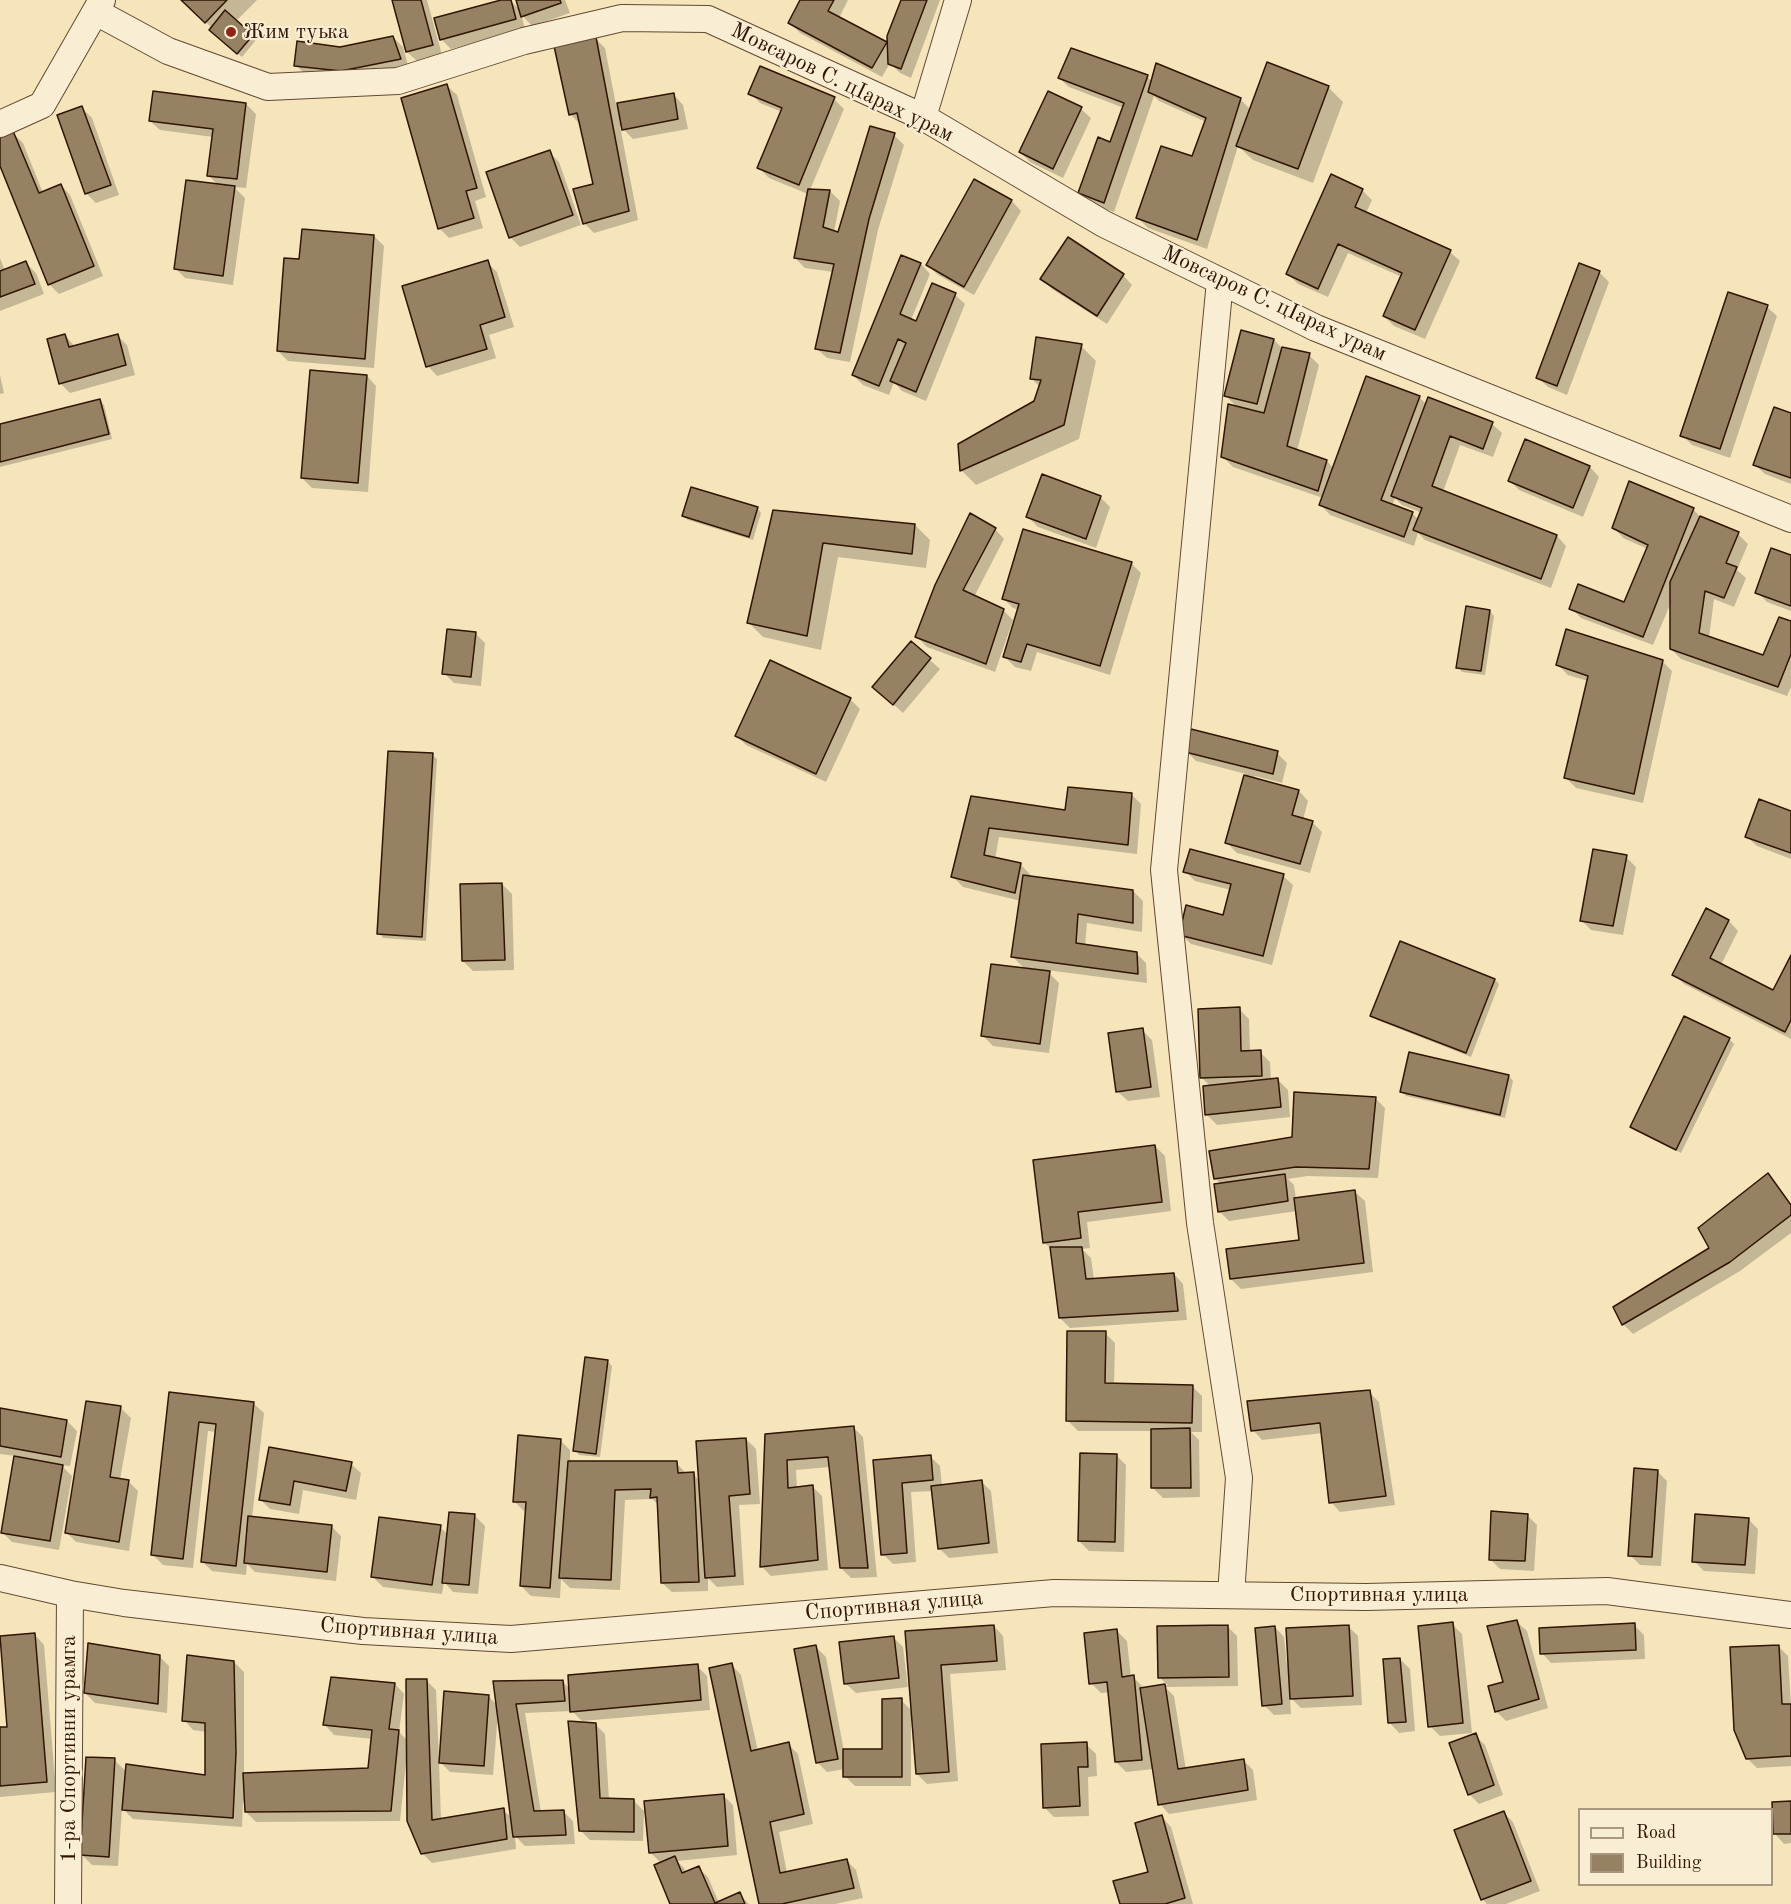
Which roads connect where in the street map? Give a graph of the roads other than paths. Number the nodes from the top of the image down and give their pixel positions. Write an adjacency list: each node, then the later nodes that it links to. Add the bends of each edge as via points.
1 (958, 0): 3 (street)
2 (96, 4): 3 (street, Мовсаров С. цIарах урам, via 168,51 268,87 398,81 524,41 622,18 708,19); 4 (street, Мовсаров С. цIарах урам, via 42,105)
3 (922, 117): 5 (street, Мовсаров С. цIарах урам, via 1104,224)
4 (0, 124)
5 (1220, 281): 6 (street, Мовсаров С. цIарах урам, via 1316,328); 9 (street, via 1164,870 1200,1223 1239,1478)
6 (1791, 519)
7 (0, 1578): 8 (street, Спортивная улица)
8 (70, 1594): 9 (street, Спортивная улица, via 363,1631 511,1639 1054,1593); 11 (street, 1-ра Спортивни урамга)
9 (1231, 1595): 10 (street, Спортивная улица, via 1366,1597 1607,1591)
10 (1791, 1615)
11 (68, 1904)

